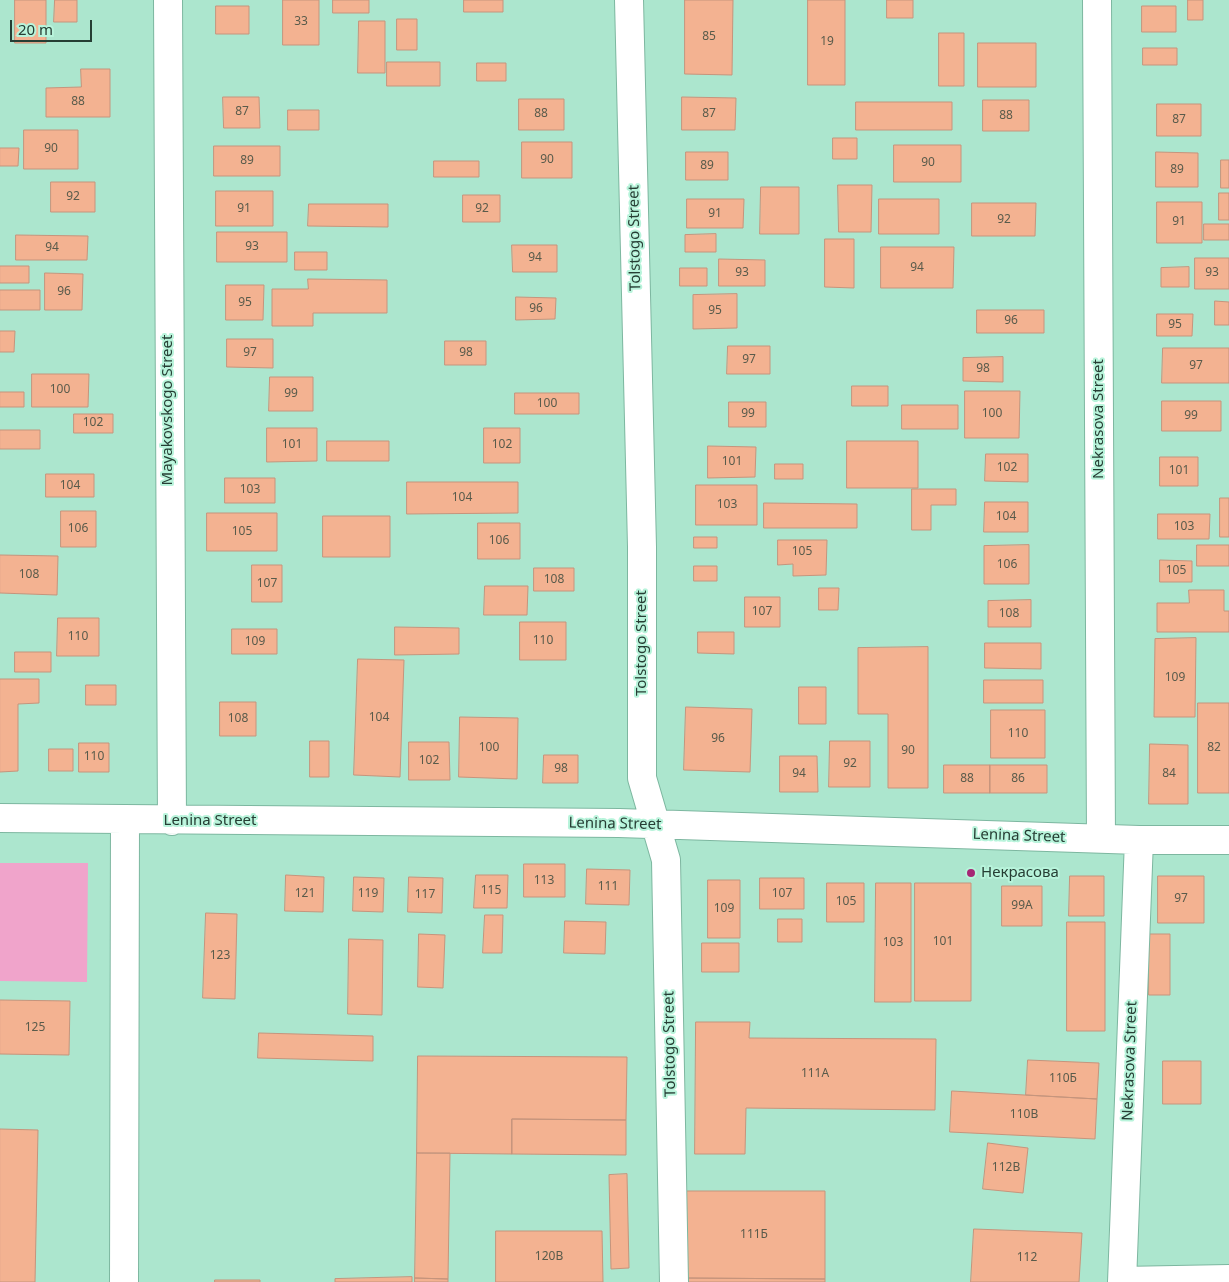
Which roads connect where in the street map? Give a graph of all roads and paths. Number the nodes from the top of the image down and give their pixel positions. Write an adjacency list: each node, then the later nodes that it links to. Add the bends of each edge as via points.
1 (168, 0): 6 (street, Mayakovskogo Street)
2 (629, 0): 7 (street, Tolstogo Street, via 642,547 642,778)
3 (1098, 0): 8 (street, Nekrasova Street)
4 (0, 818): 5 (street, Lenina Street)
5 (125, 820): 6 (street, Lenina Street); 12 (street)
6 (172, 821): 7 (street, Lenina Street)
7 (656, 825): 8 (street, Lenina Street); 13 (street, Tolstogo Street, via 666,860)
8 (1100, 838): 9 (street, Lenina Street)
9 (1139, 840): 10 (street, Lenina Street); 14 (street, Nekrasova Street)
10 (1229, 840)
11 (1229, 1279): 14 (street)
12 (124, 1282)
13 (674, 1282)
14 (1122, 1282)

